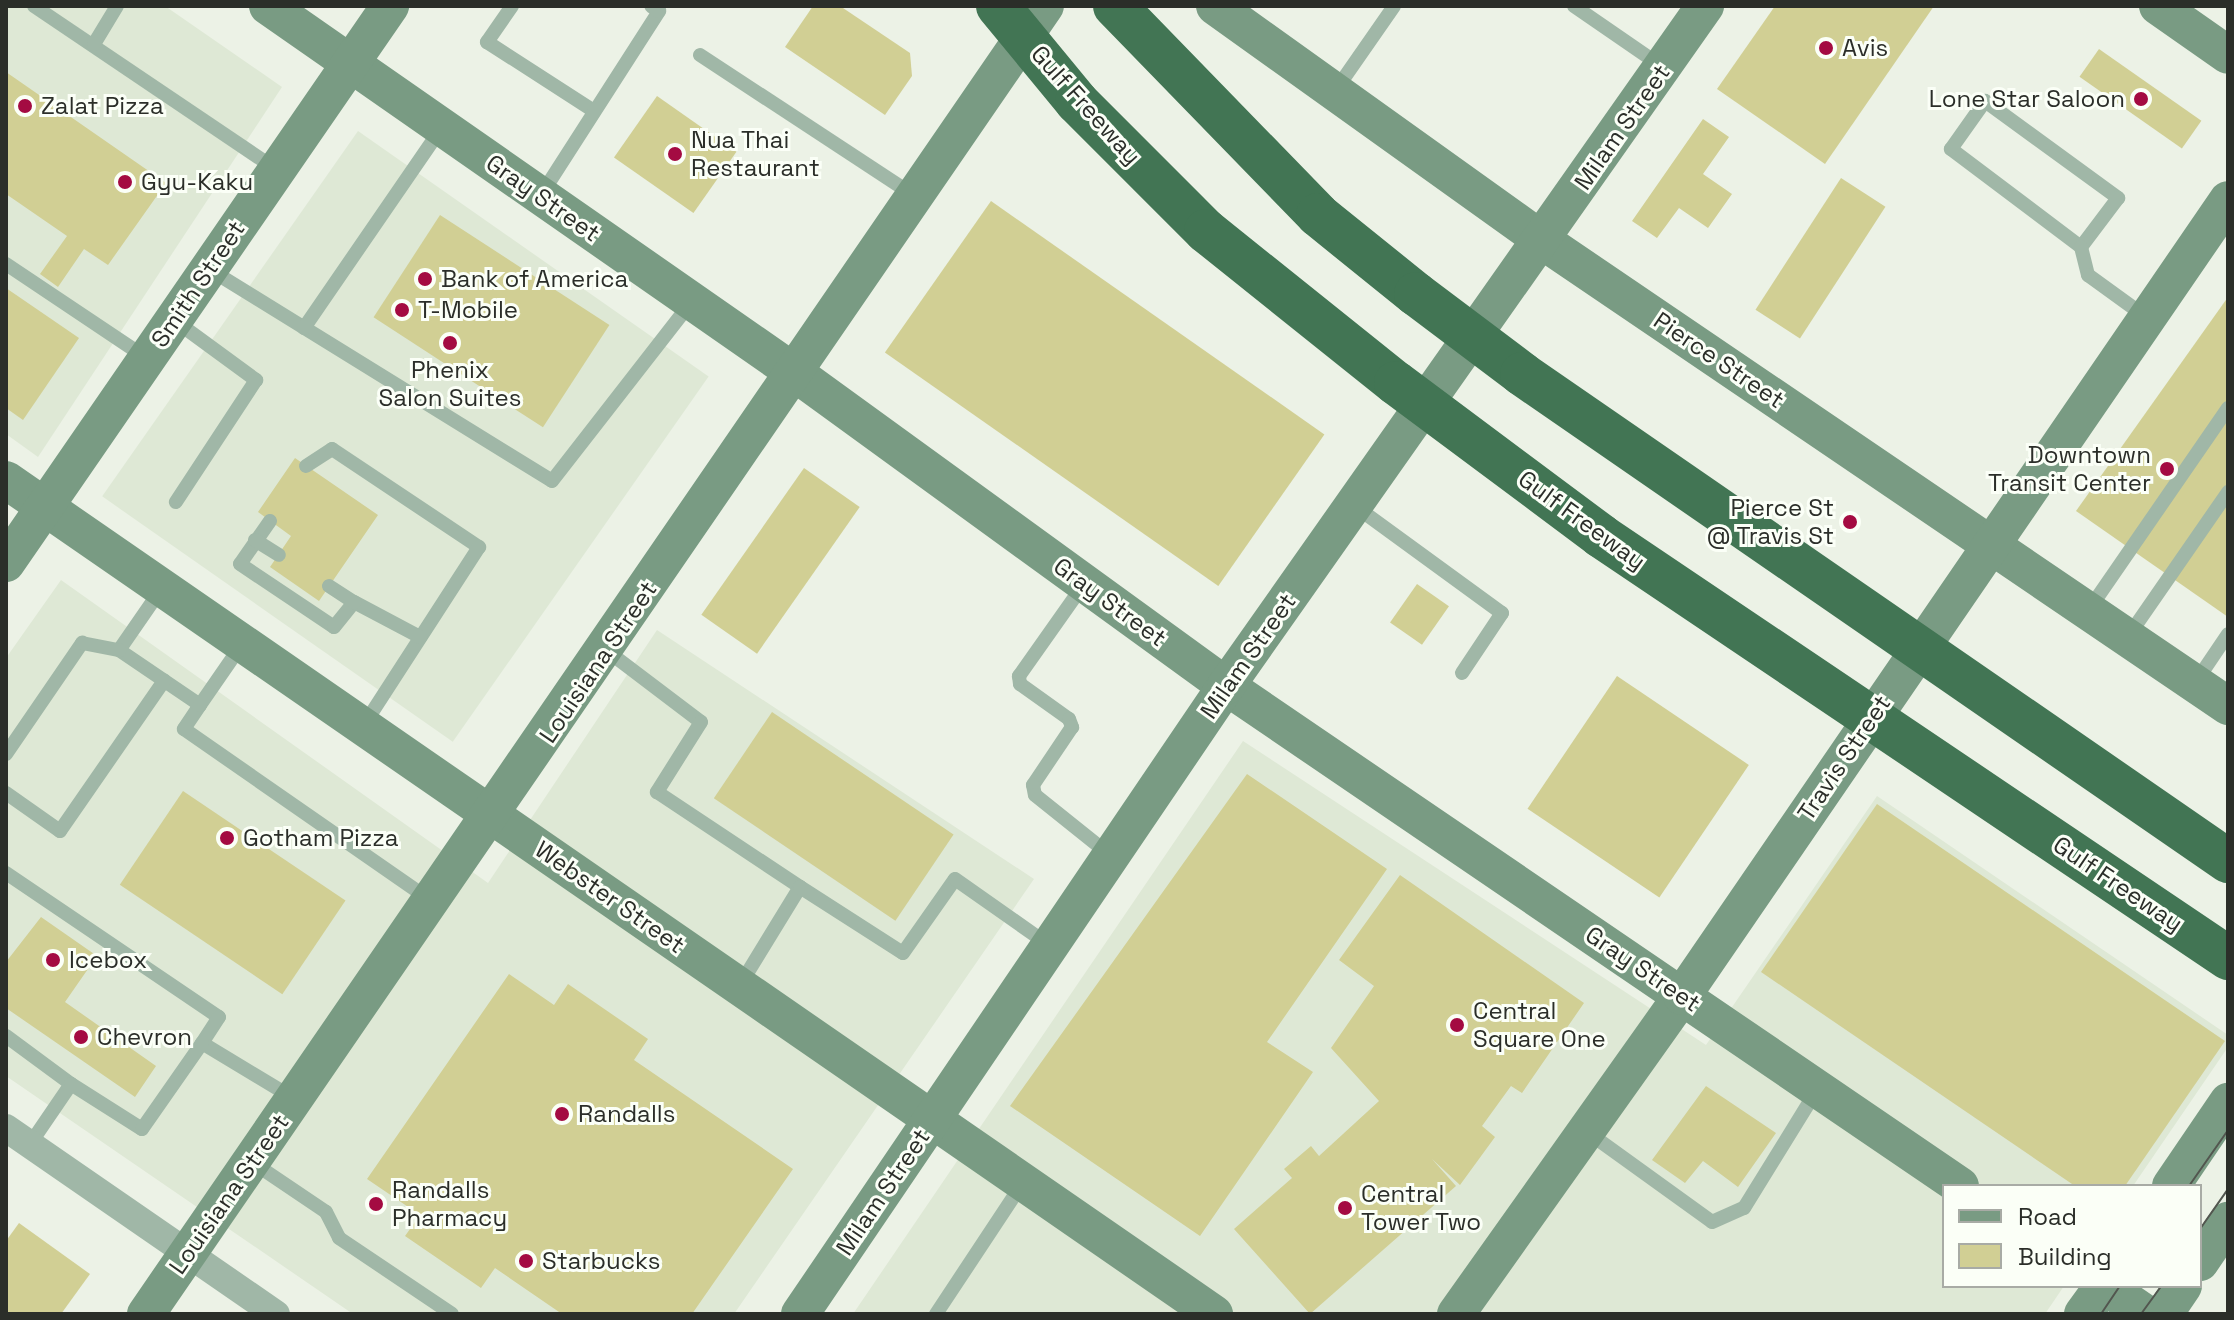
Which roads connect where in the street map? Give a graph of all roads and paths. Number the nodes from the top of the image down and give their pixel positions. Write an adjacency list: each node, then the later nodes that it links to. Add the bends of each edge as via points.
1 (34, 6): 15 (lane)
2 (117, 6): 15 (lane)
3 (268, 6): 18 (main road, Gray Street)
4 (390, 6): 18 (main road, Smith Street)
5 (512, 6): 21 (lane, via 487,42)
6 (651, 6): 21 (lane, via 659,11)
7 (998, 6): 76 (highway, Gulf Freeway, bridge, via 1077,102 1206,231 1396,383 1601,536)
8 (1045, 6): 25 (main road, Louisiana Street)
9 (1115, 6): 71 (highway, bridge, via 1318,215 1416,294 1522,374)
10 (1215, 6): 20 (main road, Pierce Street)
11 (1394, 6): 20 (lane)
12 (1574, 6): 19 (lane)
13 (1705, 6): 19 (main road, Milam Street)
14 (2158, 6): 17 (main road)
15 (94, 44): 23 (lane)
16 (700, 55): 25 (lane)
17 (2228, 55)
18 (350, 63): 22 (main road, Gray Street); 23 (main road, Smith Street)
19 (1663, 67): 27 (main road, Milam Street)
20 (1335, 91): 27 (main road, Pierce Street)
21 (594, 111): 24 (lane)
22 (442, 127): 24 (main road, Gray Street); 34 (lane)
23 (277, 170): 30 (main road, Smith Street)
24 (540, 196): 31 (main road, Gray Street)
25 (916, 196): 36 (main road, Louisiana Street)
26 (2228, 200): 32 (main road, Travis Street)
27 (1543, 241): 42 (main road, Milam Street); 46 (main road, Pierce Street)
28 (2081, 247): 28 (lane, via 2118,198 1985,101 1951,149); 32 (lane, via 2088,275)
29 (6, 264): 35 (lane)
30 (209, 269): 33 (main road, Smith Street); 34 (lane)
31 (692, 301): 34 (lane, via 552,481); 36 (main road, Gray Street)
32 (2146, 318): 46 (main road, Travis Street)
33 (174, 320): 35 (main road, Smith Street); 41 (lane, via 256,380)
34 (304, 328)
35 (147, 359): 43 (main road, Smith Street)
36 (795, 373): 49 (main road, Gray Street); 59 (main road, Louisiana Street)
37 (2228, 408): 53 (lane)
38 (306, 466): 55 (lane, via 332,449 479,547)
39 (6, 480): 43 (main road, Webster Street)
40 (2228, 492): 56 (lane)
41 (176, 502)
42 (1355, 505): 60 (lane, via 1502,613); 63 (main road, Milam Street)
43 (45, 507): 48 (main road, Smith Street); 51 (main road, Webster Street)
44 (270, 521): 45 (lane)
45 (255, 540): 47 (lane); 52 (lane, via 240,564 334,627)
46 (1990, 543): 53 (main road, Pierce Street); 78 (main road, Travis Street)
47 (279, 555)
48 (6, 563)
49 (1084, 583): 63 (main road, Gray Street); 70 (lane, via 1019,676 1020,684 1069,719 1072,727 1033,785 1035,795)
50 (329, 586): 52 (lane)
51 (162, 587): 57 (main road, Webster Street); 58 (lane)
52 (354, 602): 55 (lane)
53 (2088, 611): 56 (main road, Pierce Street)
54 (2228, 634): 62 (lane)
55 (420, 637): 66 (lane)
56 (2127, 638): 62 (main road, Pierce Street)
57 (243, 643): 64 (lane); 66 (main road, Webster Street)
58 (119, 650): 61 (lane); 67 (lane, via 82,643)
59 (606, 650): 69 (main road, Louisiana Street); 73 (lane, via 701,722 657,792)
60 (1462, 673)
61 (164, 681): 64 (lane); 68 (lane, via 60,831)
62 (2195, 683): 65 (main road, Pierce Street)
63 (1226, 686): 70 (main road, Milam Street); 78 (main road, Gray Street)
64 (200, 705): 74 (lane, via 184,729)
65 (2228, 706)
66 (364, 726): 69 (main road, Webster Street)
67 (6, 754)
68 (6, 793)
69 (493, 815): 74 (main road, Louisiana Street); 77 (main road, Webster Street)
70 (1110, 855): 75 (main road, Milam Street)
71 (2228, 861)
72 (6, 873): 80 (lane, via 219,1017)
73 (800, 887): 75 (lane, via 903,953 955,879); 77 (lane)
74 (433, 902): 83 (main road, Louisiana Street)
75 (1050, 946): 85 (main road, Milam Street)
76 (2228, 958)
77 (738, 987): 85 (main road, Webster Street)
78 (1682, 996): 82 (main road, Gray Street); 87 (main road, Travis Street)
79 (6, 1036): 81 (lane)
80 (202, 1043): 81 (lane, via 142,1129); 83 (lane)
81 (71, 1084): 88 (lane)
82 (1818, 1088): 87 (lane, via 1744,1208 1712,1222); 91 (main road, Gray Street)
83 (295, 1099): 89 (main road, Louisiana Street)
84 (2228, 1102): 92 (main road)
85 (931, 1121): 90 (main road, Webster Street); 103 (main road, Milam Street)
86 (6, 1128): 88 (street)
87 (1586, 1131): 105 (main road, Travis Street)
88 (30, 1144): 94 (street)
89 (252, 1161): 94 (main road, Louisiana Street); 102 (lane, via 326,1212 339,1238)
90 (1023, 1183): 99 (main road, Webster Street); 104 (lane)
91 (1957, 1184)
92 (2172, 1184)
93 (2228, 1221): 95 (main road)
94 (188, 1253): 100 (main road, Louisiana Street); 101 (street)
95 (2202, 1259)
96 (2102, 1288): 106 (main road)
97 (2107, 1288): 107 (main road)
98 (2182, 1288): 108 (main road)
99 (1196, 1309)
100 (146, 1314)
101 (276, 1314)
102 (452, 1314)
103 (800, 1314)
104 (936, 1314)
105 (1456, 1314)
106 (2083, 1314)
107 (2146, 1314)
108 (2164, 1314)

